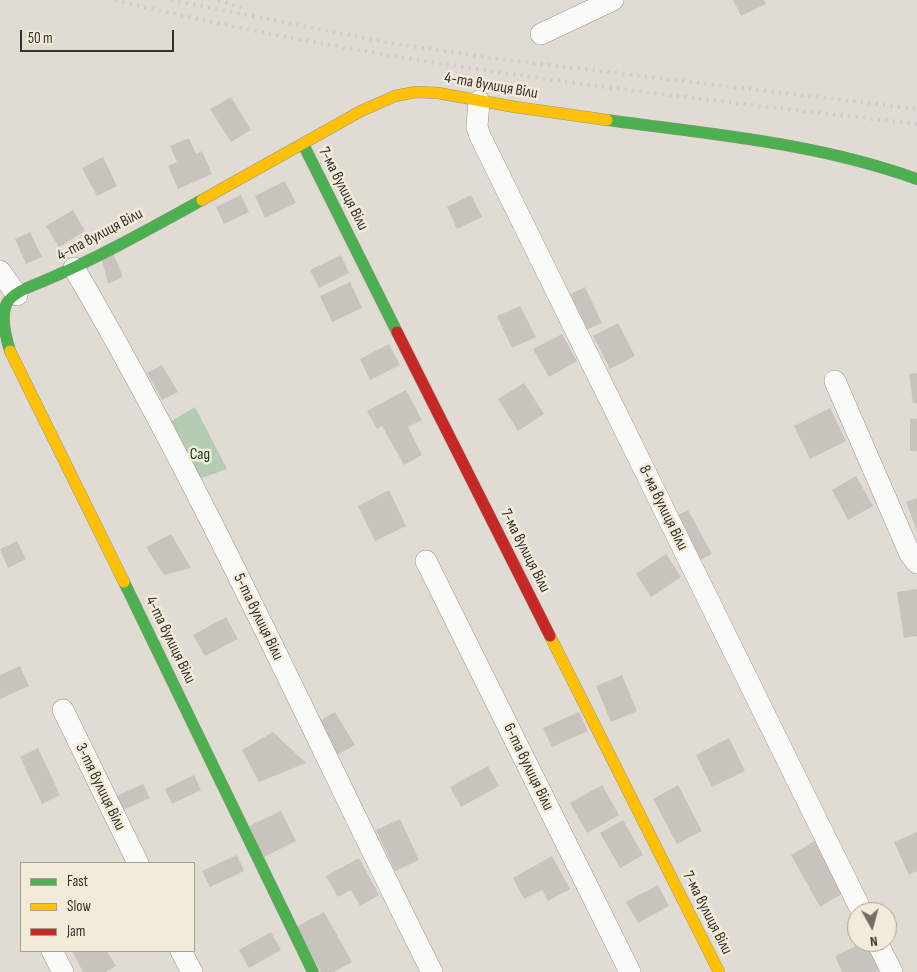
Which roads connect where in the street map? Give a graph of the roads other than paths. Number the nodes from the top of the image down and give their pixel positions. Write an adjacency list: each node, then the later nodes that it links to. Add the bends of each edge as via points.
1 (613, 0): 2 (street)
2 (541, 34)
3 (479, 101): 4 (street, 4-та вулиця Віли, via 416,92 395,96); 5 (street, 4-та вулиця Віли, via 809,148 875,164); 15 (street, 8-ма вулиця Віли, via 477,127 480,136)
4 (303, 144): 6 (street, 4-та вулиця Віли); 24 (street, 7-ма вулиця Віли)
5 (917, 179)
6 (74, 268): 8 (street, 4-та вулиця Віли); 22 (street, 5-та вулиця Віли, via 126,357)
7 (0, 271): 8 (street)
8 (17, 295): 9 (street, 4-та вулиця Віли, via 7,303)
9 (1, 320): 21 (street, 4-та вулиця Віли, via 6,346 16,368 118,569)
10 (835, 381): 12 (street, via 910,554)
11 (426, 561): 23 (street, 6-та вулиця Віли)
12 (917, 563)
13 (62, 710): 14 (street, 3-тя вулиця Віли)
14 (138, 862)
15 (857, 902)
16 (53, 952): 19 (street)
17 (182, 952): 20 (street)
18 (882, 952): 25 (street)
19 (63, 972)
20 (192, 972)
21 (313, 972)
22 (432, 972)
23 (630, 972)
24 (719, 972)
25 (892, 972)

